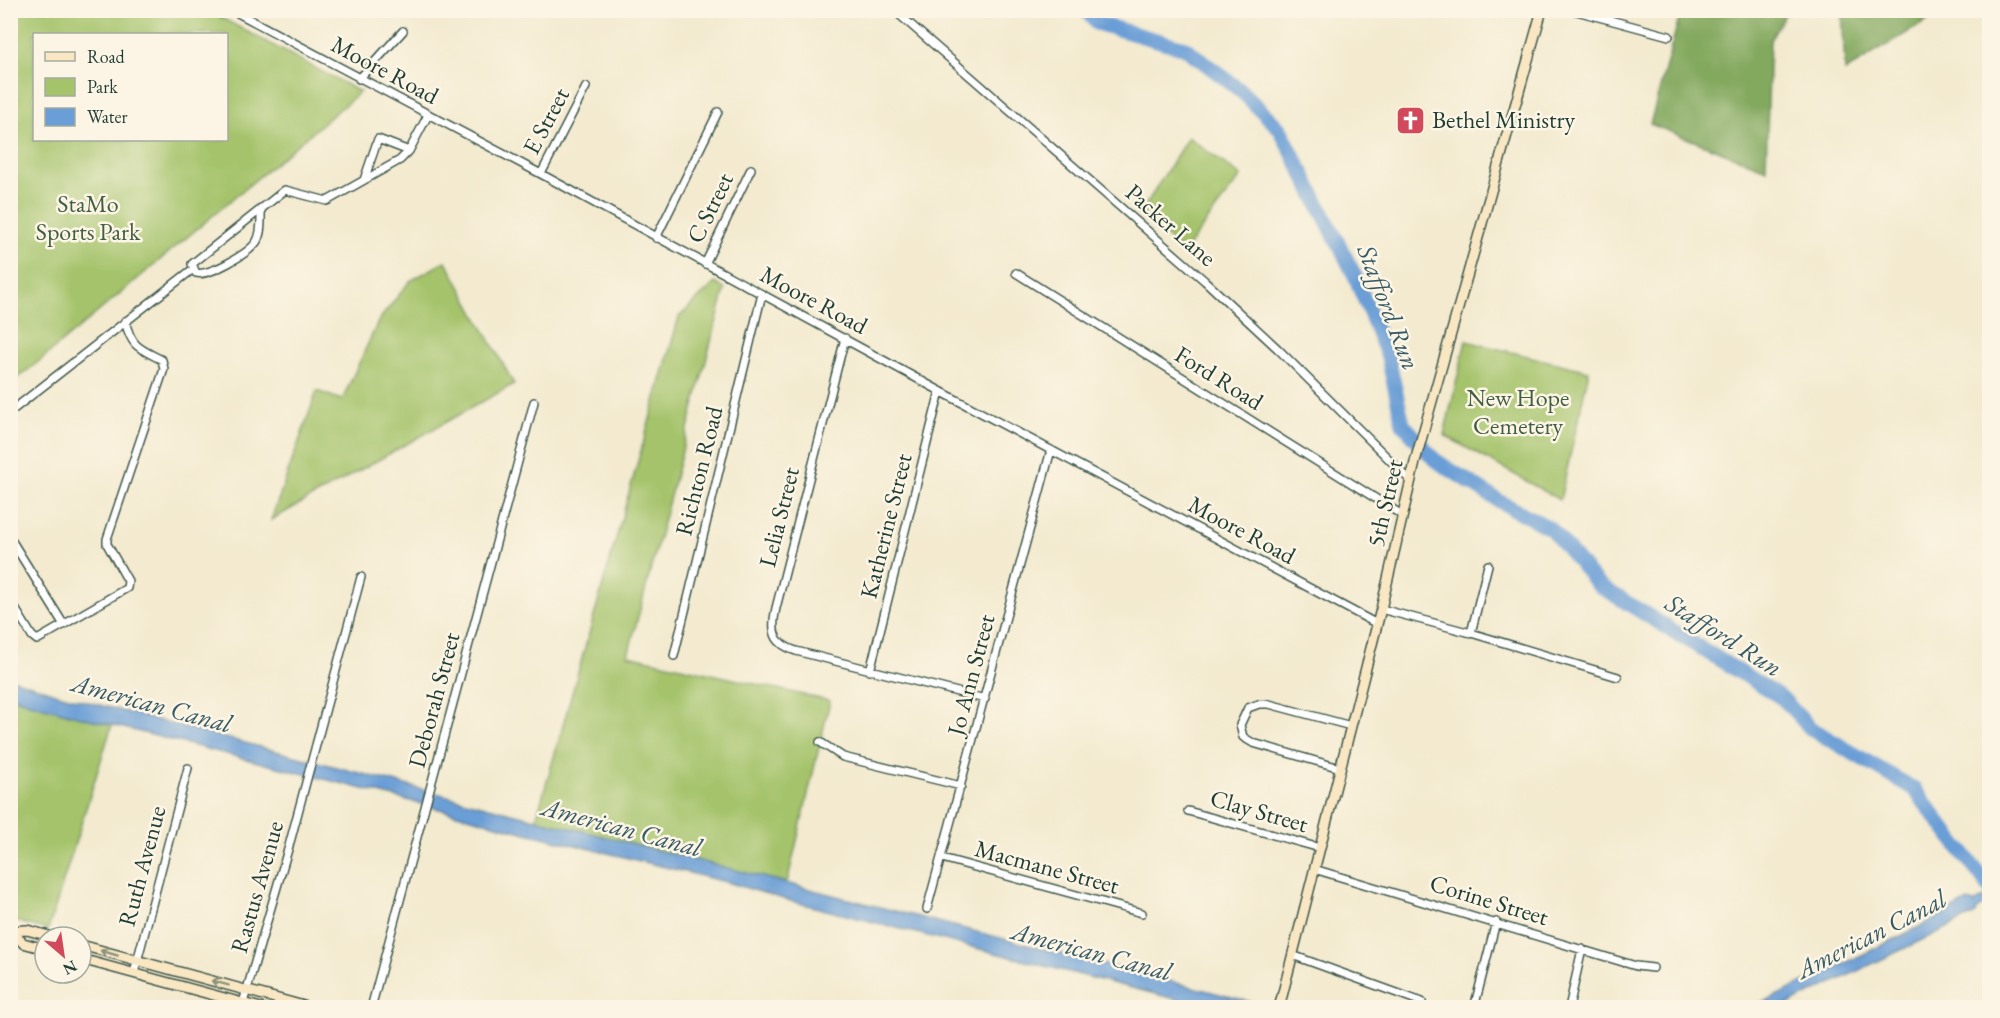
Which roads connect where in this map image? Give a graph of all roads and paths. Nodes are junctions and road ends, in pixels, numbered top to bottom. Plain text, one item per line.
1 (232, 10) edge
2 (894, 10) edge
3 (1542, 10) edge
4 (1573, 10) edge
5 (403, 31) dead end
6 (1669, 36) dead end
7 (359, 79) junction
8 (586, 87) dead end
9 (718, 112) dead end
10 (428, 115) junction
11 (409, 151) junction
12 (751, 169) dead end
13 (541, 174) junction
14 (364, 180) junction
15 (261, 208) junction
16 (656, 238) junction
17 (705, 264) junction
18 (192, 269) junction
19 (1016, 273) dead end
20 (762, 294) junction
21 (125, 321) junction
22 (845, 338) junction
23 (940, 391) junction
24 (534, 402) dead end
25 (10, 412) edge
26 (1051, 450) junction
27 (1411, 480) junction
28 (1402, 515) junction
29 (10, 538) edge
30 (1488, 565) dead end
31 (361, 577) dead end
32 (10, 600) edge
33 (1381, 609) junction
34 (1377, 624) junction
35 (64, 625) junction
36 (1471, 633) junction
37 (674, 656) dead end
38 (870, 671) junction
39 (1618, 677) dead end
40 (985, 699) junction
41 (1350, 726) junction
42 (820, 742) dead end
43 (188, 768) dead end
44 (1340, 768) junction
45 (961, 786) junction
46 (1188, 811) dead end
47 (1320, 849) junction
48 (942, 858) junction
49 (1314, 869) junction
50 (927, 909) dead end
51 (1142, 913) dead end
52 (1496, 922) junction
53 (12, 932) edge
54 (33, 932) edge
55 (33, 946) edge
56 (93, 948) edge
57 (1582, 949) junction
58 (1292, 955) junction
59 (137, 960) junction
60 (93, 962) edge
61 (1653, 968) dead end
62 (134, 973) junction
63 (247, 990) junction
64 (1422, 1002) dead end
65 (243, 1003) junction
66 (288, 1004) edge
67 (1279, 1006) edge
68 (261, 1008) edge
69 (311, 1008) edge
70 (371, 1008) edge
71 (1474, 1008) edge
72 (1569, 1008) edge

1 - 7 street, Moore Road
2 - 27 street, Packer Lane
3 - 27 main road, 5th Street
4 - 6 street
5 - 7 street
7 - 10 street, Moore Road
8 - 13 street, E Street
9 - 16 street
10 - 11 street
10 - 13 street, Moore Road
11 - 14 street
11 - 14 street
12 - 17 street, C Street
13 - 16 street, Moore Road
14 - 15 street
15 - 18 street
15 - 18 street
16 - 17 street, Moore Road
17 - 20 street, Moore Road
18 - 21 street
19 - 28 street, Ford Road
20 - 22 street, Moore Road
20 - 37 street, Richton Road
21 - 25 street
21 - 35 street
22 - 23 street, Moore Road
22 - 38 street, Lelia Street
23 - 26 street, Moore Road
23 - 38 street, Katherine Street
24 - 70 street, Deborah Street
26 - 34 street, Moore Road
26 - 40 street, Jo Ann Street
27 - 28 main road, 5th Street
28 - 33 main road, 5th Street
29 - 35 street
30 - 36 street
31 - 63 street, Rastus Avenue
32 - 35 street
33 - 34 main road, 5th Street
33 - 36 street
34 - 41 main road, 5th Street
36 - 39 street
38 - 40 street, Lelia Street
40 - 45 street, Jo Ann Street
41 - 44 main road, 5th Street
41 - 44 street
42 - 45 street
43 - 59 street, Ruth Avenue
44 - 47 main road, 5th Street
45 - 48 street, Jo Ann Street
46 - 47 street, Clay Street
47 - 49 main road, 5th Street
48 - 50 street, Jo Ann Street
48 - 51 street, Macmane Street
49 - 52 street, Corine Street
49 - 58 main road, 5th Street
52 - 57 street, Corine Street
52 - 71 street
53 - 54 main road
53 - 55 main road
59 -> 56 main road
57 - 61 street, Corine Street
57 - 72 street
58 - 64 street
58 - 67 main road, 5th Street
59 - 62 street, Ruth Avenue
63 -> 59 main road
60 - 62 main road
62 - 65 main road
63 - 65 street, Rastus Avenue
63 - 66 main road
65 - 68 main road
66 - 69 main road

